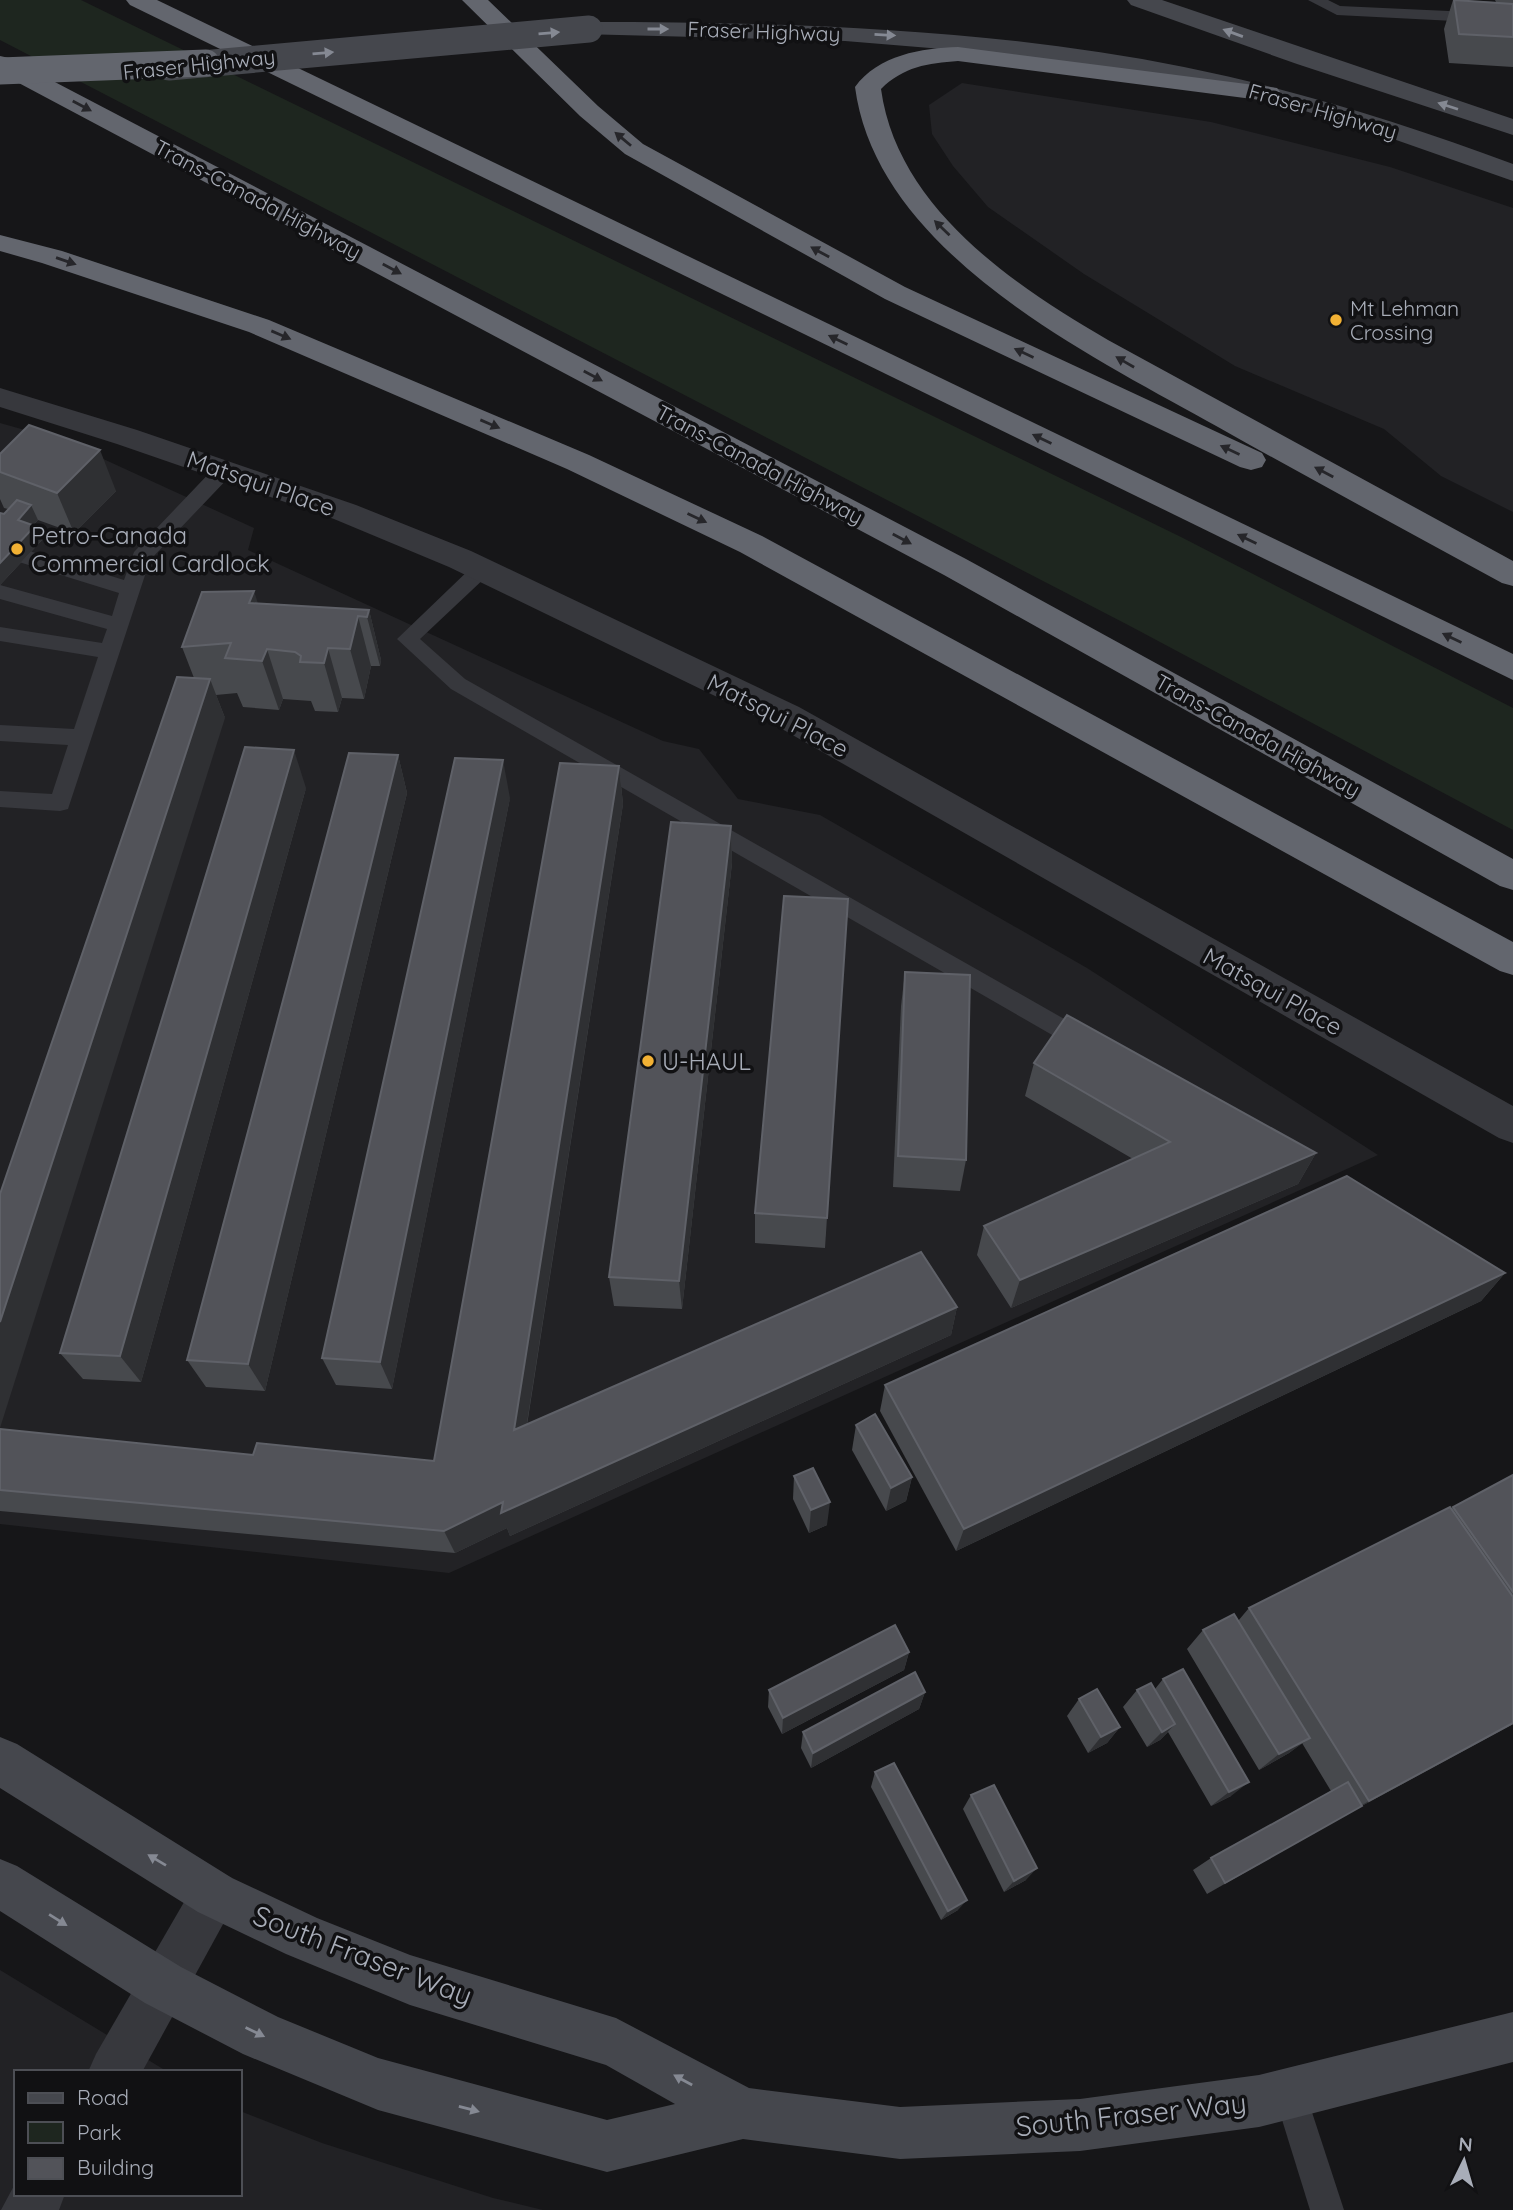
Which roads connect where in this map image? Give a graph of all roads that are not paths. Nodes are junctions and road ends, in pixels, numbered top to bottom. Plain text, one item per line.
1 (138, 0) edge
2 (474, 0) edge
3 (1139, 0) edge
4 (1316, 0) edge
5 (1513, 19) edge
6 (0, 63) edge
7 (206, 63) junction
8 (0, 71) edge
9 (0, 85) edge
10 (1268, 93) junction
11 (1513, 127) edge
12 (1513, 173) edge
13 (0, 243) edge
14 (0, 397) edge
15 (225, 469) junction
16 (26, 557) dead end
17 (481, 570) junction
18 (1513, 575) edge
19 (1513, 583) edge
20 (131, 589) junction
21 (0, 592) edge
22 (119, 625) junction
23 (0, 634) edge
24 (110, 652) junction
25 (1513, 668) edge
26 (0, 733) edge
27 (82, 738) junction
28 (0, 799) edge
29 (1513, 876) edge
30 (1513, 960) edge
31 (1105, 1054) edge
32 (1513, 1126) edge
33 (0, 1761) edge
34 (0, 1884) edge
35 (215, 1895) junction
36 (163, 1985) junction
37 (1513, 2037) edge
38 (115, 2070) edge
39 (1290, 2094) junction
40 (743, 2113) junction
41 (1327, 2210) edge

25 -> 1 highway
19 -> 2 highway
11 -> 3 main road, Fraser Highway
4 - 5 lane
6 -> 29 highway, Trans-Canada Highway
7 - 8 highway, bridge
7 - 9 main road, Fraser Highway, bridge
7 -> 10 main road, Fraser Highway, bridge
10 - 12 main road, Fraser Highway
18 -> 10 highway
13 -> 30 highway
14 - 15 street, Matsqui Place
15 - 17 street, Matsqui Place
15 - 20 lane
16 - 20 lane
17 - 31 lane
17 - 32 street, Matsqui Place
20 - 22 lane
21 - 22 lane
22 - 24 lane
23 - 24 lane
24 - 27 lane
26 - 27 lane
27 - 28 lane
35 -> 33 main road, South Fraser Way
34 -> 36 main road, South Fraser Way
35 - 36 street
40 -> 35 main road, South Fraser Way
36 - 38 street
36 -> 40 main road, South Fraser Way
37 - 39 main road, South Fraser Way
39 - 40 main road, South Fraser Way
39 - 41 lane

